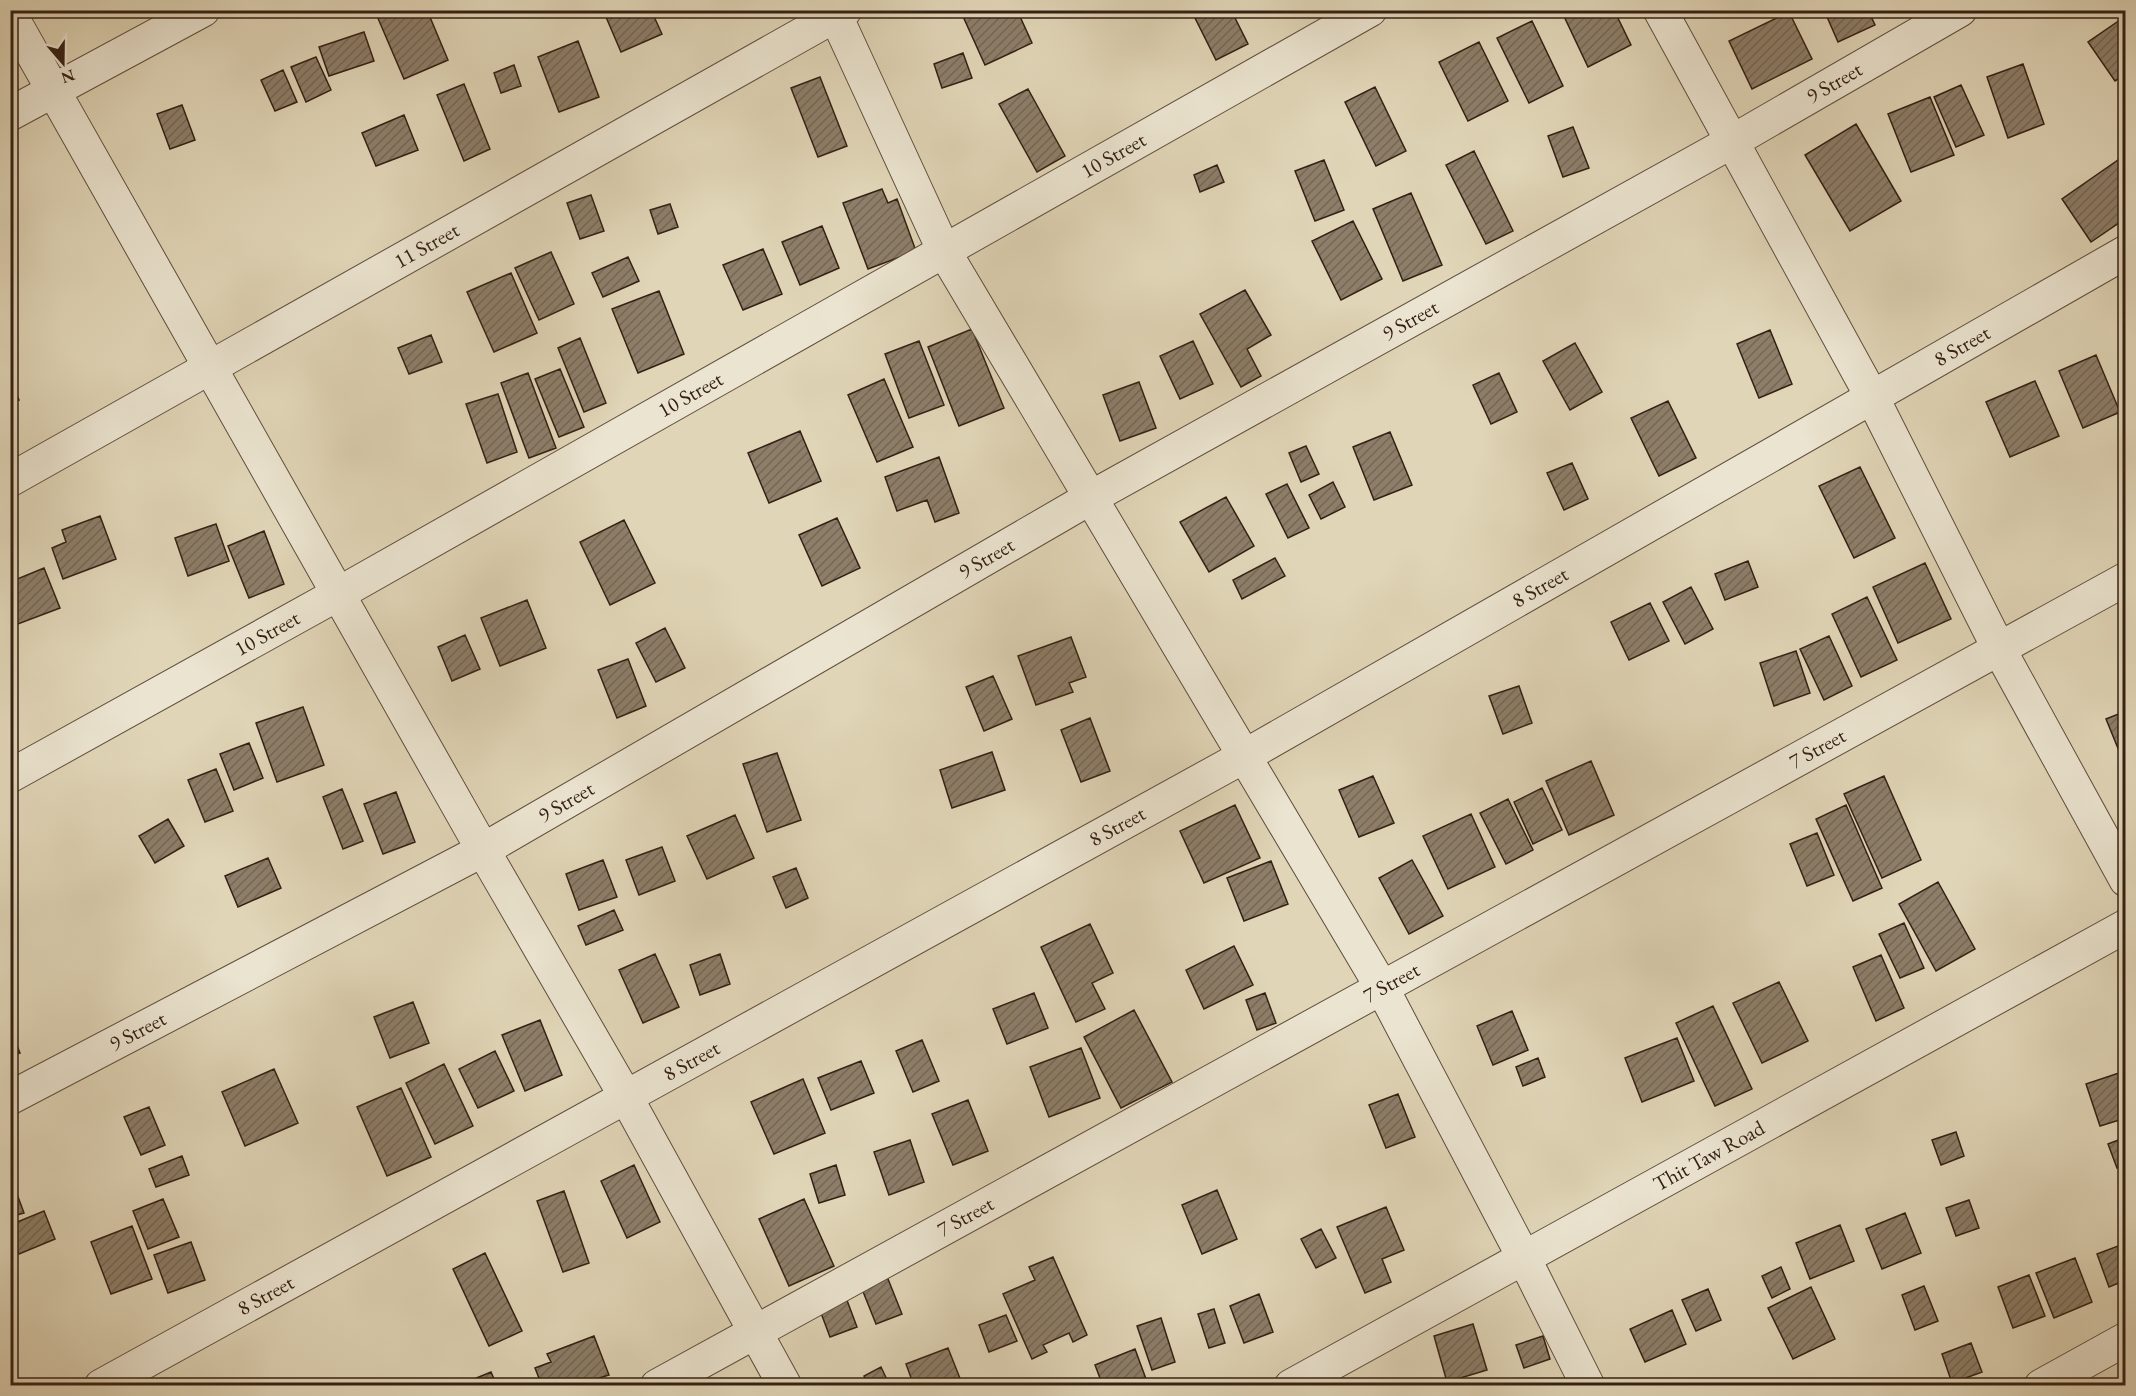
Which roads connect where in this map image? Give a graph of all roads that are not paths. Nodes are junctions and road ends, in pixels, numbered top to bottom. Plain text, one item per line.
1 (203, 10) edge
2 (1370, 10) edge
3 (1660, 10) edge
4 (1960, 10) edge
5 (838, 12) edge
6 (10, 14) edge
7 (54, 90) junction
8 (10, 114) edge
9 (1733, 141) junction
10 (944, 251) junction
11 (2126, 252) edge
12 (210, 368) junction
13 (1872, 397) junction
14 (10, 480) edge
15 (1090, 498) junction
16 (2126, 579) edge
17 (338, 594) junction
18 (1998, 647) junction
19 (1243, 757) junction
20 (10, 776) edge
21 (483, 850) junction
22 (2126, 880) edge
23 (2126, 926) edge
24 (1381, 986) junction
25 (626, 1097) junction
26 (10, 1098) edge
27 (1524, 1258) junction
28 (755, 1331) junction
29 (2126, 1339) edge
30 (100, 1386) edge
31 (657, 1386) edge
32 (785, 1386) edge
33 (1291, 1386) edge
34 (1588, 1386) edge
35 (2041, 1386) edge

1 - 7 street
2 - 10 street, 10 Street
3 - 9 street
4 - 9 street, 9 Street
5 - 10 street
5 - 12 street, 11 Street
6 - 7 street
7 - 8 street
7 - 12 street
9 - 13 street
9 - 15 street, 9 Street
10 - 15 street
10 - 17 street, 10 Street
11 - 13 street, 8 Street
12 - 14 street, 11 Street
12 - 17 street
13 - 18 street
13 - 19 street, 8 Street
15 - 19 street
15 - 21 street, 9 Street
16 - 18 street, 7 Street
17 - 20 street, 10 Street
17 - 21 street
18 - 22 street
18 - 24 street, 7 Street
19 - 24 street
19 - 25 street, 8 Street
21 - 25 street
21 - 26 street, 9 Street
23 - 27 street, Thit Taw Road
24 - 27 street
24 - 28 street, 7 Street
25 - 28 street
25 - 30 street, 8 Street
27 - 33 street, Thit Taw Road
27 - 34 street
28 - 31 street, 7 Street
28 - 32 street
29 - 35 street

